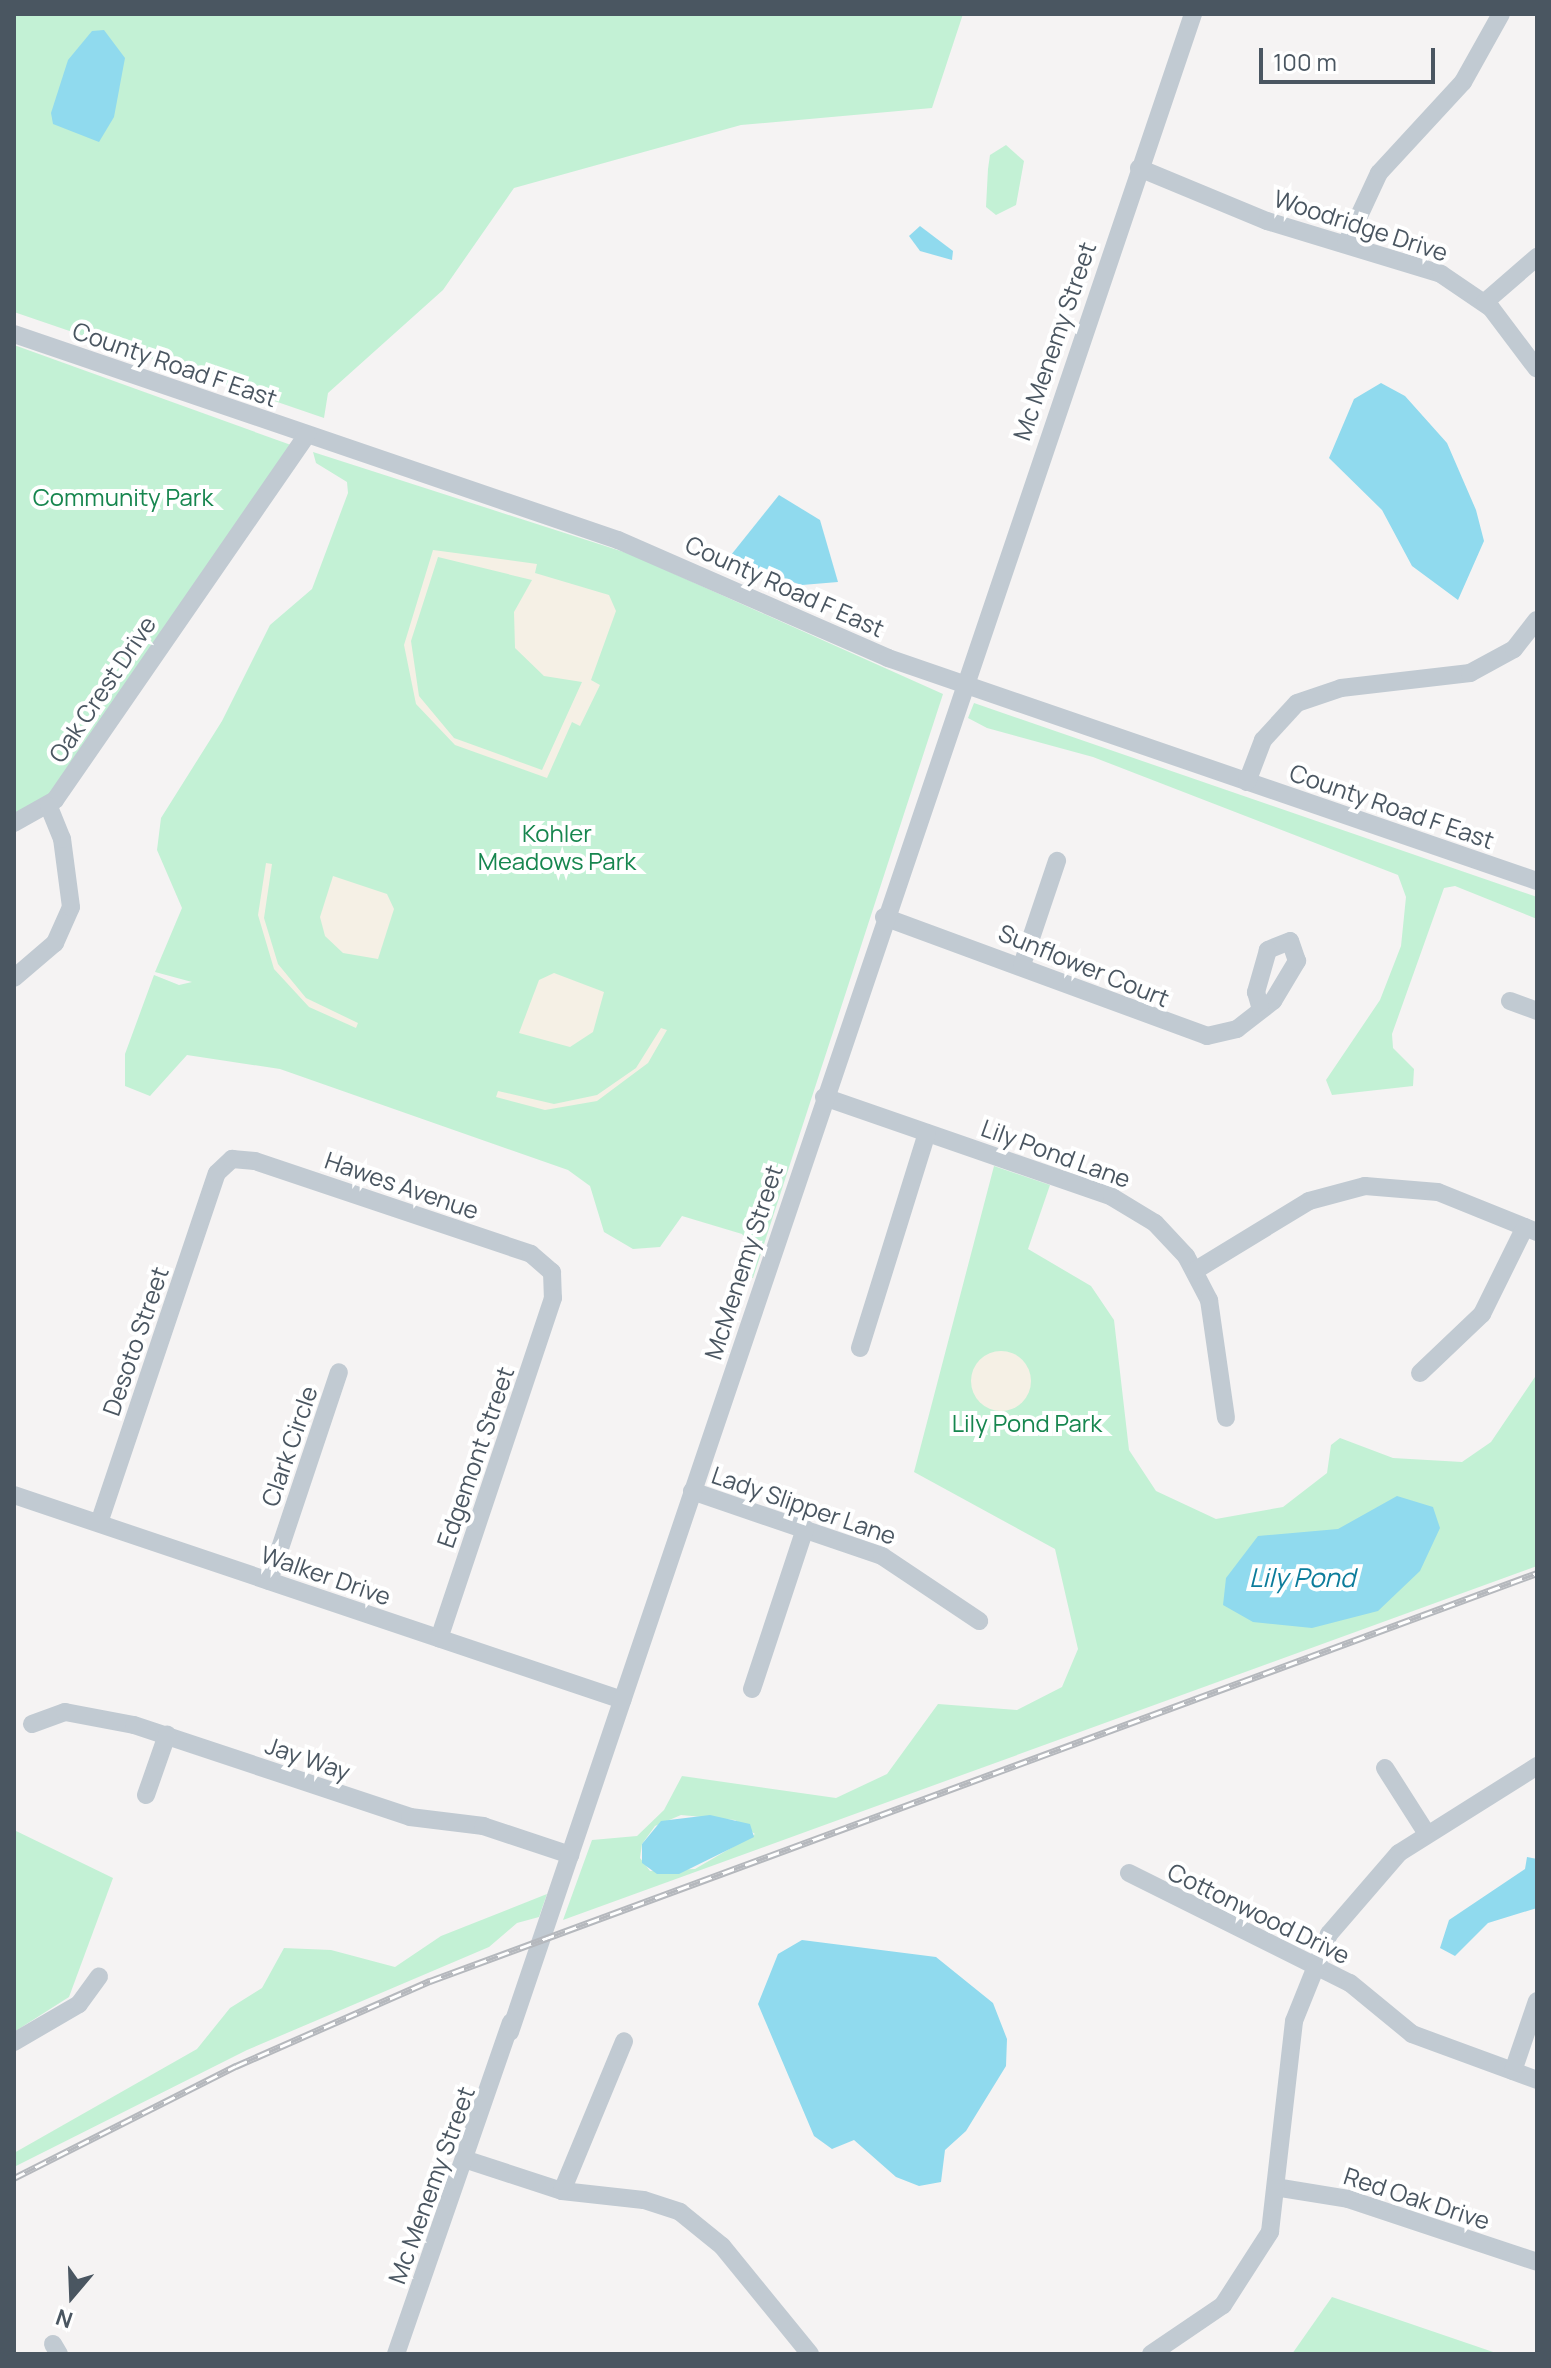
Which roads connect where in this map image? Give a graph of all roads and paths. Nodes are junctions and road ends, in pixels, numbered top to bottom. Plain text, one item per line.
1 (1193, 14) edge
2 (1501, 14) edge
3 (1139, 168) junction
4 (1346, 244) junction
5 (1537, 257) edge
6 (1485, 302) junction
7 (14, 334) edge
8 (1537, 369) edge
9 (307, 435) junction
10 (1537, 620) edge
11 (962, 684) junction
12 (1247, 782) junction
13 (49, 807) junction
14 (14, 823) edge
15 (1057, 861) dead end
16 (1537, 881) edge
17 (884, 917) junction
18 (1022, 965) junction
19 (14, 978) edge
20 (1510, 1001) dead end
21 (1260, 1006) dead end
22 (1537, 1011) edge
23 (824, 1097) junction
24 (927, 1133) junction
25 (217, 1173) joint
26 (1531, 1229) edge
27 (1196, 1270) junction
28 (555, 1291) joint
29 (860, 1348) dead end
30 (339, 1372) dead end
31 (1420, 1373) dead end
32 (1226, 1418) dead end
33 (692, 1491) junction
34 (14, 1495) edge
35 (99, 1523) junction
36 (805, 1529) junction
37 (269, 1581) junction
38 (979, 1621) dead end
39 (439, 1638) junction
40 (752, 1689) dead end
41 (622, 1700) junction
42 (32, 1724) dead end
43 (167, 1735) junction
44 (1537, 1766) edge
45 (1385, 1768) dead end
46 (146, 1795) dead end
47 (1427, 1834) junction
48 (570, 1855) junction
49 (1129, 1873) dead end
50 (1315, 1966) junction
51 (99, 1976) dead end
52 (1537, 2001) edge
53 (510, 2032) joint
54 (624, 2041) dead end
55 (14, 2042) edge
56 (1513, 2071) junction
57 (1537, 2080) edge
58 (464, 2159) junction
59 (1281, 2188) junction
60 (562, 2191) junction
61 (1537, 2262) edge
62 (396, 2354) edge
63 (810, 2354) edge
64 (1151, 2354) edge

1 - 3 street, Mc Menemy Street
2 - 4 street
3 - 4 street, Woodridge Drive
3 - 11 street, Mc Menemy Street
4 - 6 street, Woodridge Drive
5 - 6 street
6 - 8 street, Woodridge Drive
7 - 9 street, County Road F East
9 - 11 street, County Road F East
9 - 13 street, Oak Crest Drive
10 - 12 street
11 - 12 street, County Road F East
11 - 17 street, McMenemy Street
12 - 16 street, County Road F East
13 - 14 street
13 - 19 street
15 - 18 street
17 - 18 street, Sunflower Court
17 - 23 street, McMenemy Street
18 - 21 street, Sunflower Court
20 - 22 street
23 - 24 street, Lily Pond Lane
23 - 33 street, McMenemy Street
24 - 27 street, Lily Pond Lane
24 - 29 street
25 - 28 street, Hawes Avenue
25 - 35 street, Desoto Street
26 - 27 street
26 - 31 street
27 - 32 street, Lily Pond Lane
28 - 39 street, Edgemont Street
30 - 37 street, Clark Circle
33 - 36 street, Lady Slipper Lane
33 - 41 street, McMenemy Street
34 - 35 street, Walker Drive
35 - 37 street, Walker Drive
36 - 38 street, Lady Slipper Lane
36 - 40 street
37 - 39 street, Walker Drive
39 - 41 street, Walker Drive
41 - 48 street, McMenemy Street
42 - 43 street, Jay Way
43 - 46 street
43 - 48 street, Jay Way
44 - 47 street
45 - 47 street
47 - 50 street
48 - 53 street, McMenemy Street
49 - 50 street, Cottonwood Drive
50 - 56 street, Cottonwood Drive
50 - 59 street
51 - 55 street
52 - 56 street
53 - 58 street, Mc Menemy Street
54 - 60 street
56 - 57 street, Cottonwood Drive
58 - 60 street
58 - 62 street, Mc Menemy Street
59 - 61 street, Red Oak Drive
59 - 64 street
60 - 63 street

